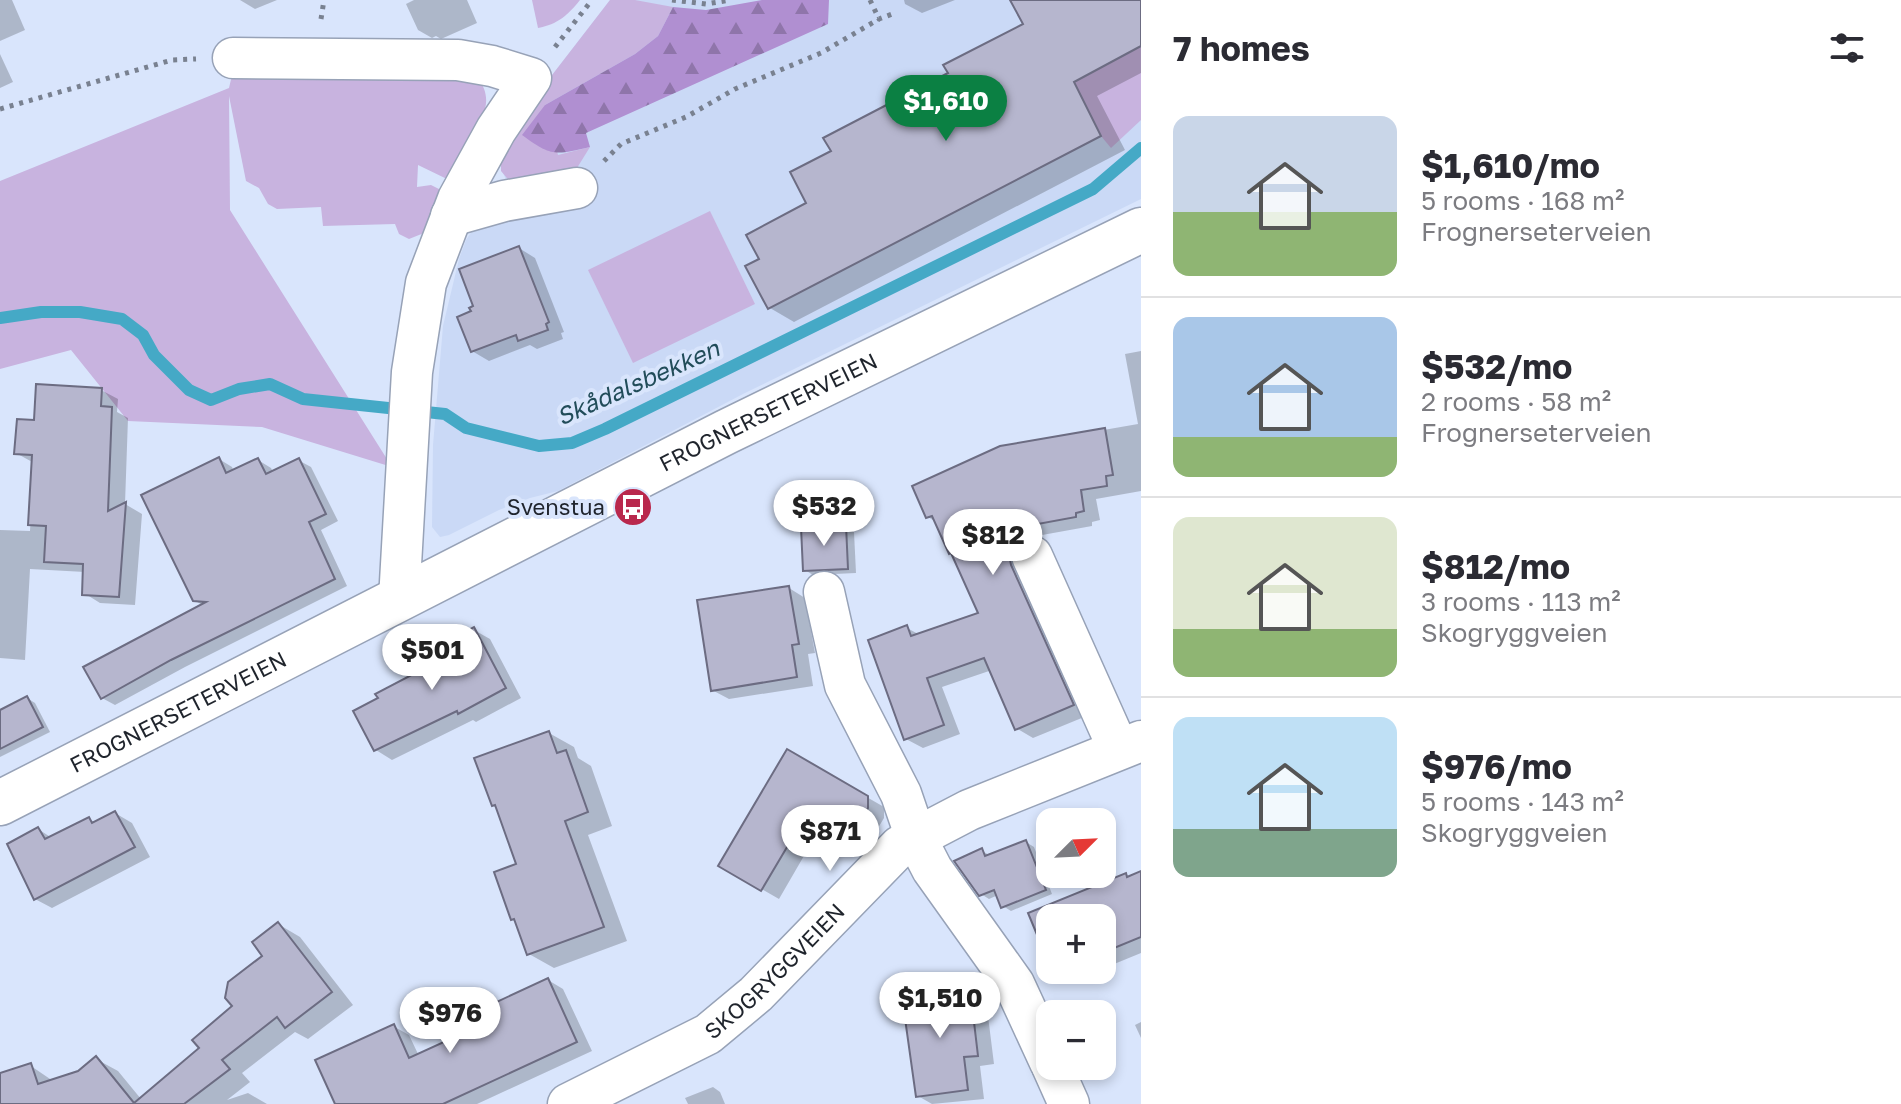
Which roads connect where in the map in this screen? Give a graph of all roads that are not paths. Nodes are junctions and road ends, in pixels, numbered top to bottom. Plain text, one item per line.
1 (233, 58) road end
2 (577, 188) road end
3 (451, 216) junction
4 (1141, 230) edge
5 (1032, 556) dead end
6 (824, 592) dead end
7 (399, 600) junction
8 (1130, 744) edge
9 (0, 803) edge
10 (916, 838) junction
11 (1036, 1032) edge
12 (1058, 1080) edge
13 (568, 1104) edge
14 (1069, 1104) edge

1 - 3 street
2 - 3 street
3 - 7 street
4 - 7 main road, FROGNERSETERVEIEN
5 - 8 street
6 - 10 street
7 - 9 main road, FROGNERSETERVEIEN
8 - 10 street, SKOGRYGGVEIEN
10 - 11 street
10 - 13 street, SKOGRYGGVEIEN
12 - 14 street

